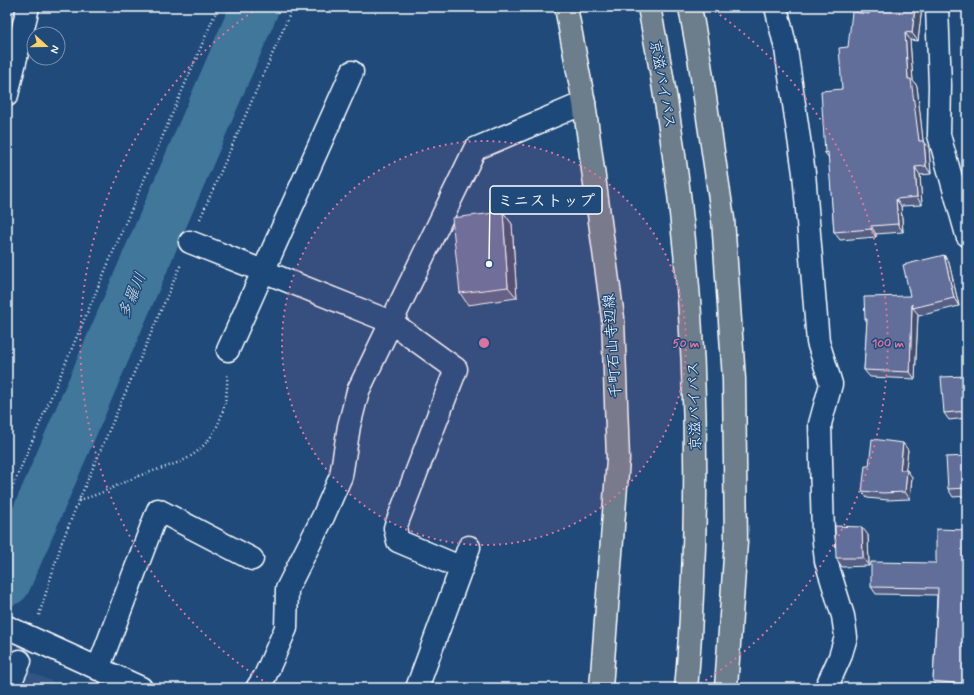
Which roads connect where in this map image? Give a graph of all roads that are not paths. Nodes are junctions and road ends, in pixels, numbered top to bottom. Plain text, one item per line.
1 (28, 7) edge
2 (566, 7) edge
3 (649, 7) edge
4 (690, 7) edge
5 (776, 7) edge
6 (937, 7) edge
7 (352, 72) dead end
8 (7, 95) edge
9 (584, 103) junction
10 (967, 235) edge
11 (190, 242) road end
12 (263, 270) junction
13 (391, 322) junction
14 (228, 350) road end
15 (469, 548) dead end
16 (252, 559) dead end
17 (462, 568) junction
18 (12, 630) edge
19 (20, 661) dead end
20 (98, 668) junction
21 (8, 688) edge
22 (141, 688) edge
23 (257, 688) edge
24 (417, 688) edge
25 (601, 688) edge
26 (686, 688) edge
27 (726, 688) edge
28 (826, 688) edge

1 - 8 street
2 - 9 main road, 千町石山寺辺線
3 - 26 main road, 京滋バイパス
4 - 27 main road
5 - 28 street
6 - 10 street
7 - 12 street
9 - 13 street
9 - 25 main road, 千町石山寺辺線
11 - 12 street
12 - 13 street
12 - 14 street
13 - 17 street
13 - 23 street
15 - 17 street
16 - 20 street
17 - 24 street
18 - 20 street
19 - 21 street
20 - 22 street

